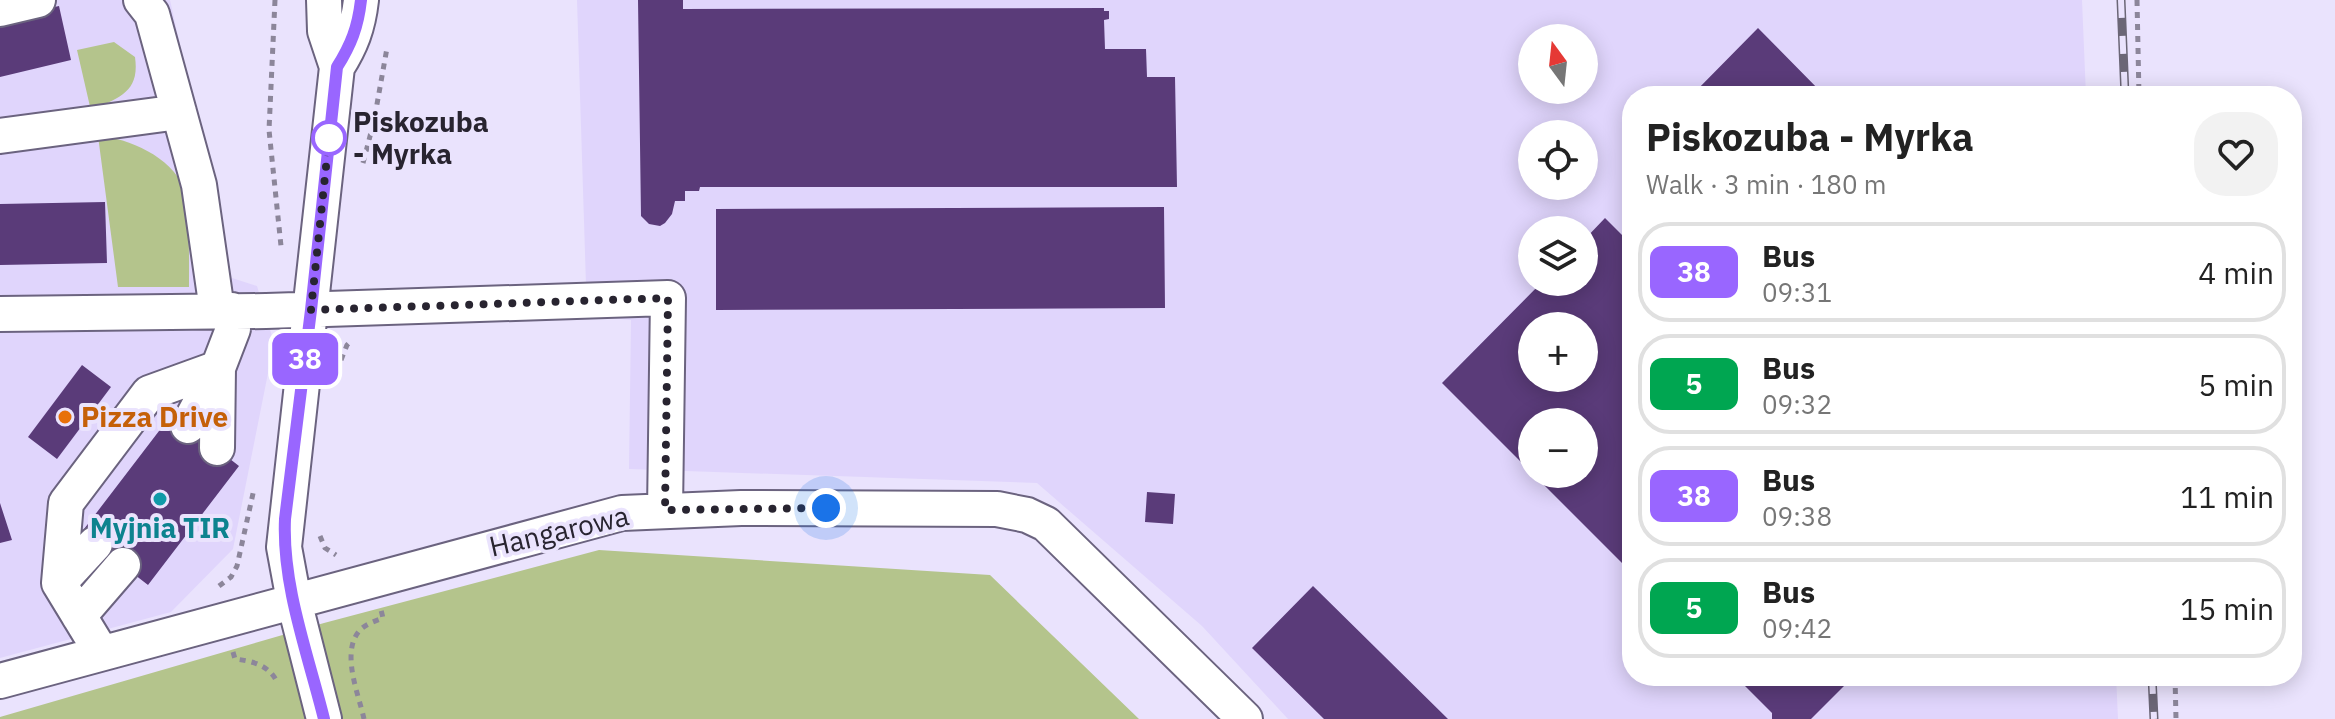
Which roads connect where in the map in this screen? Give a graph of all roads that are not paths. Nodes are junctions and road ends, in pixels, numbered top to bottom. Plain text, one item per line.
1 (38, 0) edge
2 (141, 0) edge
3 (324, 0) edge
4 (361, 0) edge
5 (0, 9) edge
6 (337, 67) junction
7 (179, 112) junction
8 (0, 136) edge
9 (225, 310) junction
10 (311, 310) junction
11 (0, 314) edge
12 (218, 368) junction
13 (188, 426) dead end
14 (217, 448) dead end
15 (665, 510) junction
16 (95, 544) dead end
17 (123, 565) dead end
18 (59, 583) junction
19 (294, 601) junction
20 (79, 616) junction
21 (101, 652) junction
22 (0, 681) edge
23 (324, 719) edge
24 (1245, 719) edge

1 - 5 street
2 - 7 street
3 - 6 street
4 - 6 street
6 - 10 street
7 - 8 street
7 - 9 street
9 - 10 street
9 - 11 street
9 - 12 street
10 - 15 street
10 - 19 street
12 - 13 street
12 - 14 street
12 - 18 street
15 - 19 street, Hangarowa
15 - 24 street, Hangarowa
16 - 18 street
17 - 20 street
18 - 20 street
19 - 21 street, Hangarowa
19 - 23 street
20 - 21 street
21 - 22 street, Hangarowa

